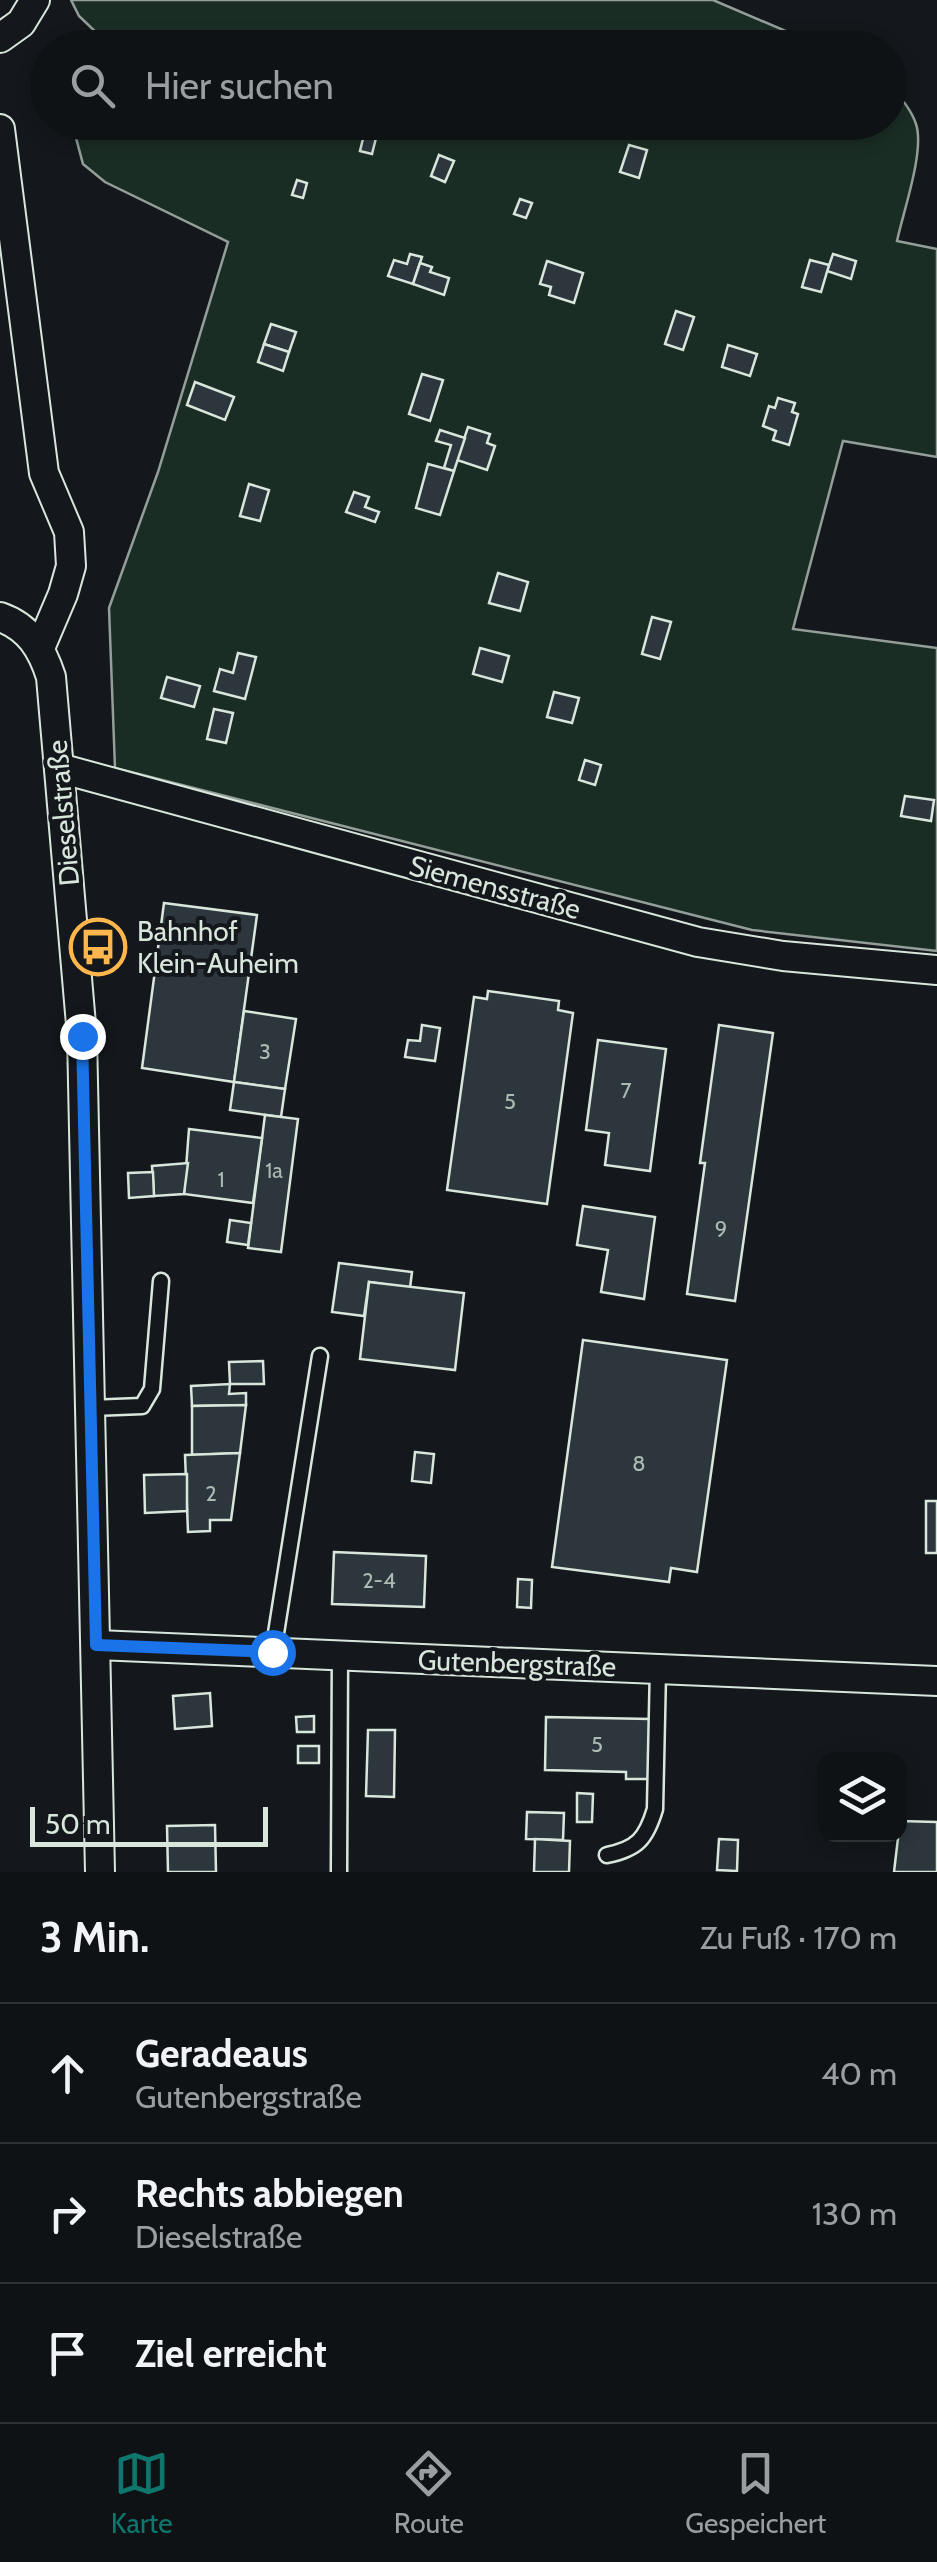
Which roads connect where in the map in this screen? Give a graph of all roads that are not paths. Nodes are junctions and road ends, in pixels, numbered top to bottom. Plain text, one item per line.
1 (35, 0) edge
2 (0, 38) edge
3 (0, 130) edge
4 (0, 616) edge
5 (40, 648) junction
6 (60, 768) junction
7 (937, 970) edge
8 (161, 1281) dead end
9 (320, 1356) dead end
10 (91, 1408) junction
11 (96, 1645) junction
12 (272, 1652) junction
13 (340, 1655) junction
14 (658, 1669) junction
15 (937, 1681) edge
16 (607, 1855) dead end
17 (100, 1872) edge
18 (339, 1872) edge

1 - 2 street
3 - 5 street
4 - 5 street
5 - 6 street, Dieselstraße
6 - 7 street, Siemensstraße
6 - 10 street, Dieselstraße
8 - 10 lane
9 - 12 lane
10 - 11 street, Dieselstraße
11 - 12 street, Gutenbergstraße
11 - 17 street, Dieselstraße
12 - 13 street, Gutenbergstraße
13 - 14 street, Gutenbergstraße
13 - 18 lane
14 - 15 street, Gutenbergstraße
14 - 16 lane

